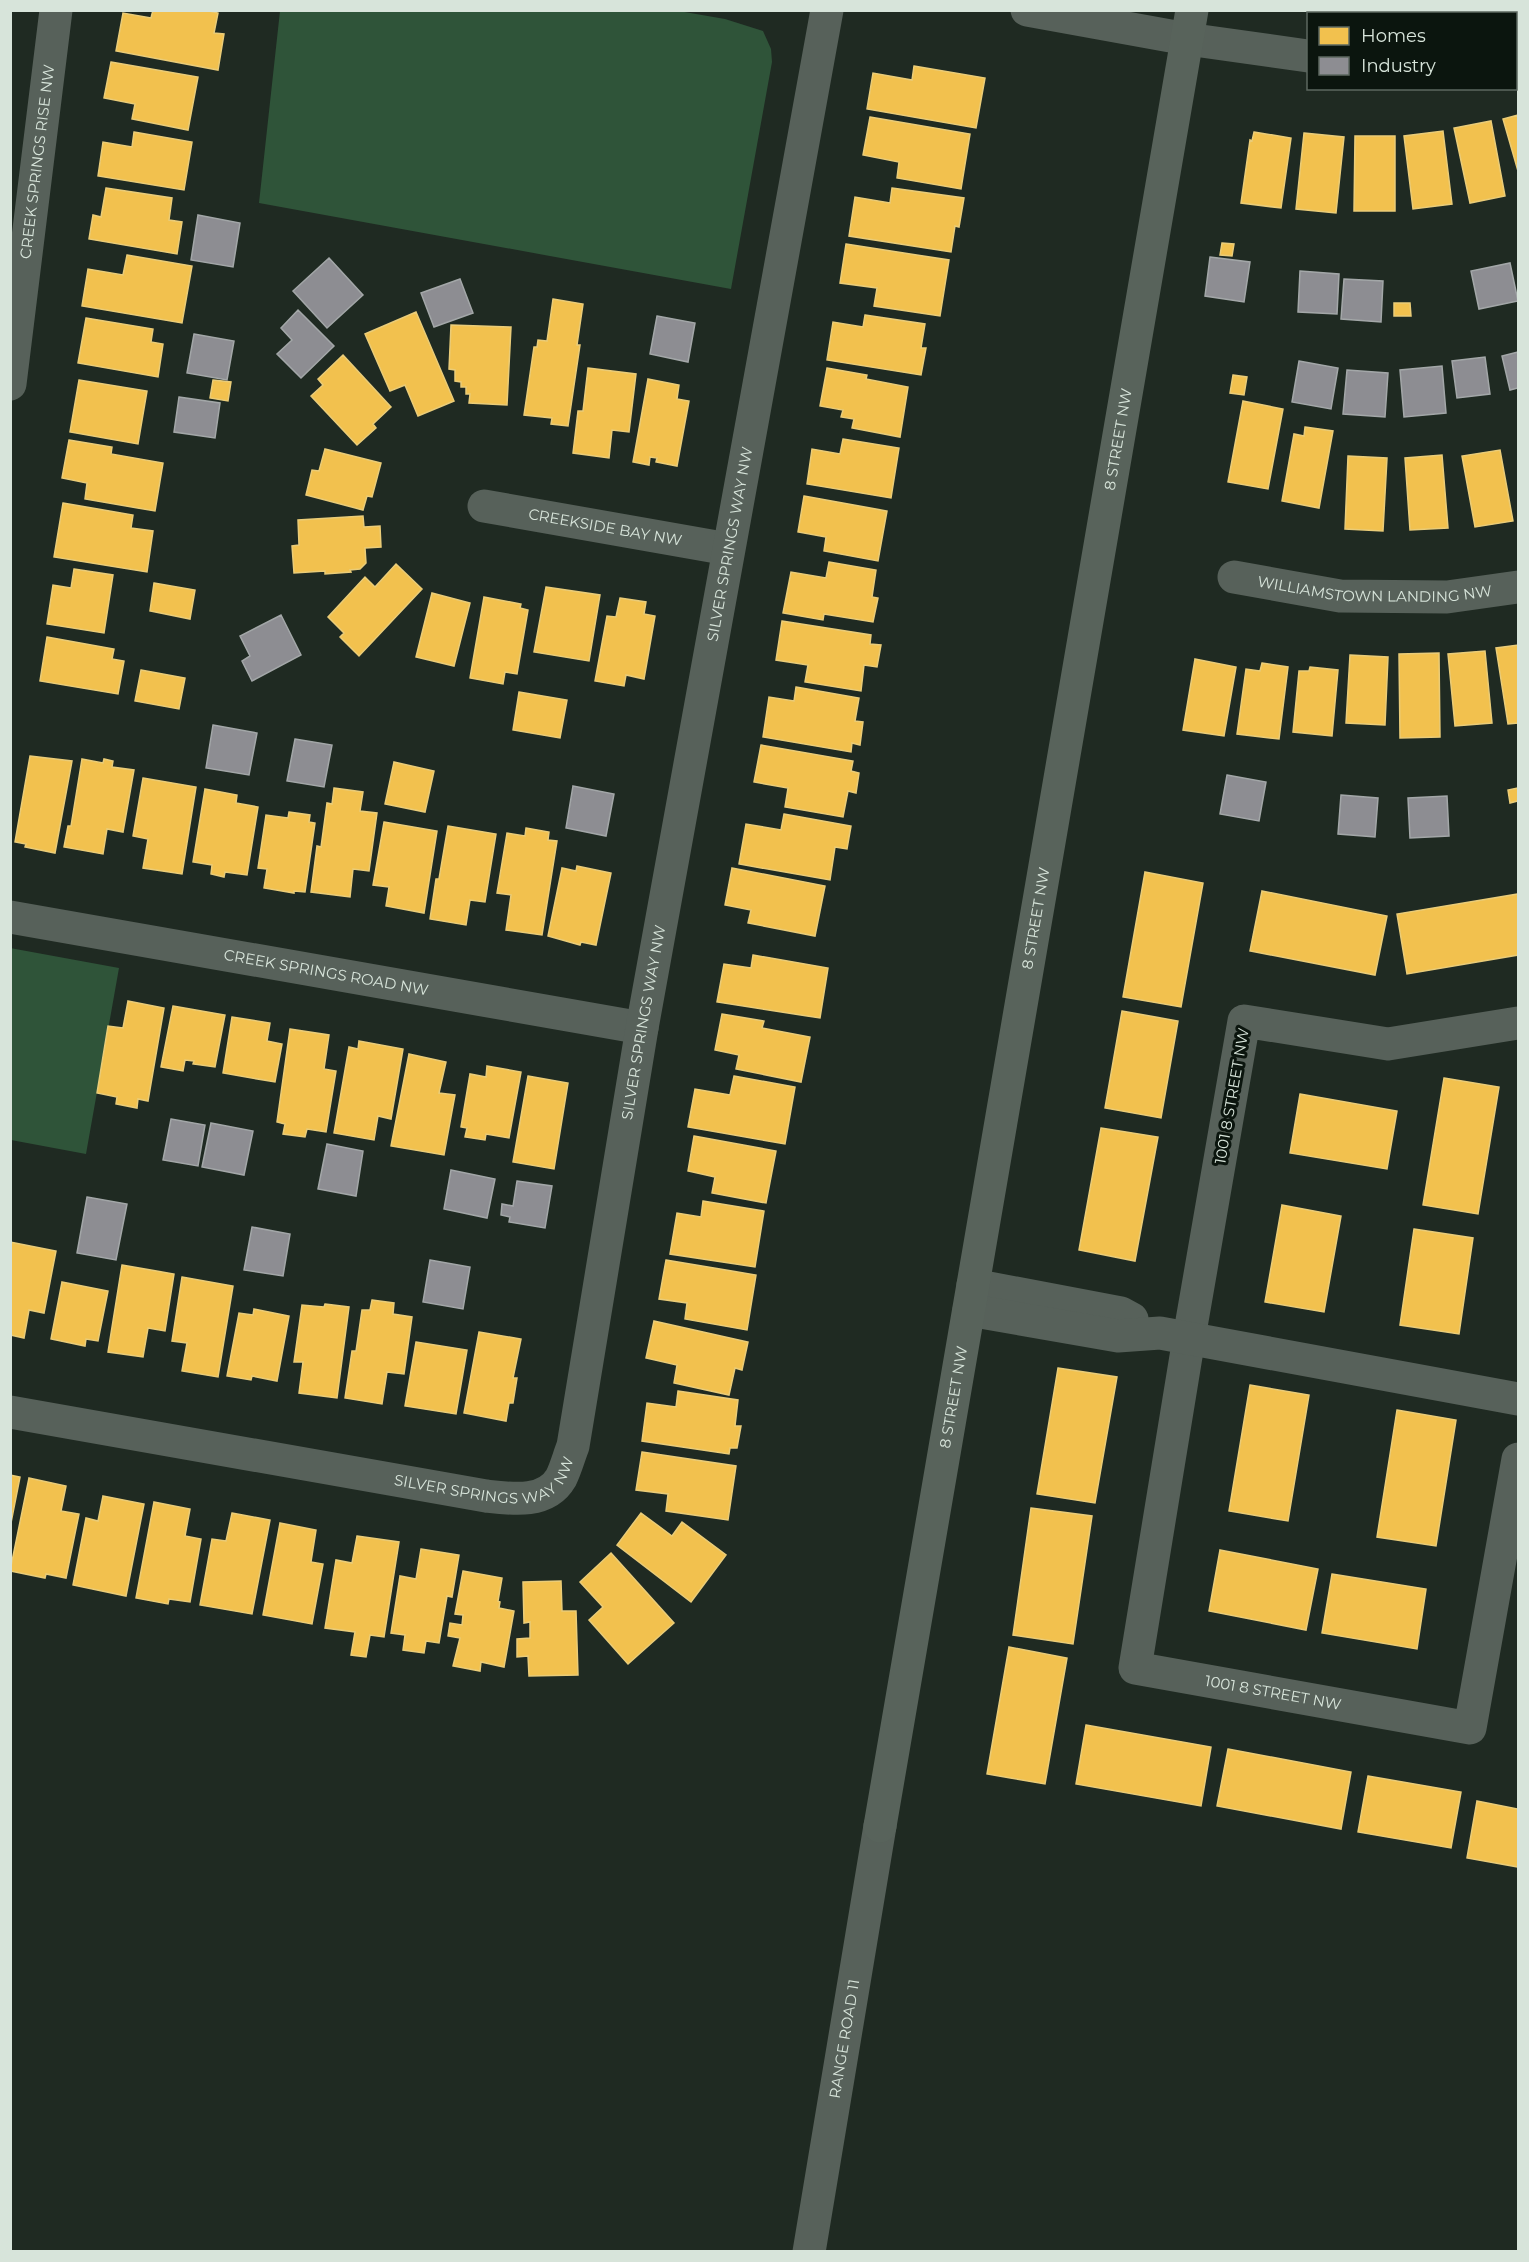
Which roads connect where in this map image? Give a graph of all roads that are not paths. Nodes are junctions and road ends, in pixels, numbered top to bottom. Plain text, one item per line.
1 (56, 10) edge
2 (827, 10) edge
3 (1027, 10) edge
4 (1189, 25) edge
5 (1307, 56) edge
6 (10, 384) edge
7 (484, 506) dead end
8 (728, 549) junction
9 (1233, 577) dead end
10 (1518, 587) edge
11 (10, 917) edge
12 (1518, 1023) edge
13 (642, 1028) junction
14 (971, 1298) junction
15 (1175, 1335) junction
16 (1518, 1399) edge
17 (10, 1412) edge
18 (1518, 1459) edge
19 (880, 1826) joint
20 (809, 2252) edge

1 - 6 street, CREEK SPRINGS RISE NW
2 - 8 street, SILVER SPRINGS WAY NW
3 - 4 street
4 - 5 street
4 - 14 street, 8 STREET NW
7 - 8 street, CREEKSIDE BAY NW
8 - 13 street, SILVER SPRINGS WAY NW
9 - 10 street, WILLIAMSTOWN LANDING NW
11 - 13 street, CREEK SPRINGS ROAD NW
12 - 15 street, 1001 8 STREET NW
13 - 17 street, SILVER SPRINGS WAY NW
14 - 15 street
14 - 19 street, 8 STREET NW
15 - 16 street
15 - 18 street, 1001 8 STREET NW
19 - 20 street, RANGE ROAD 11

